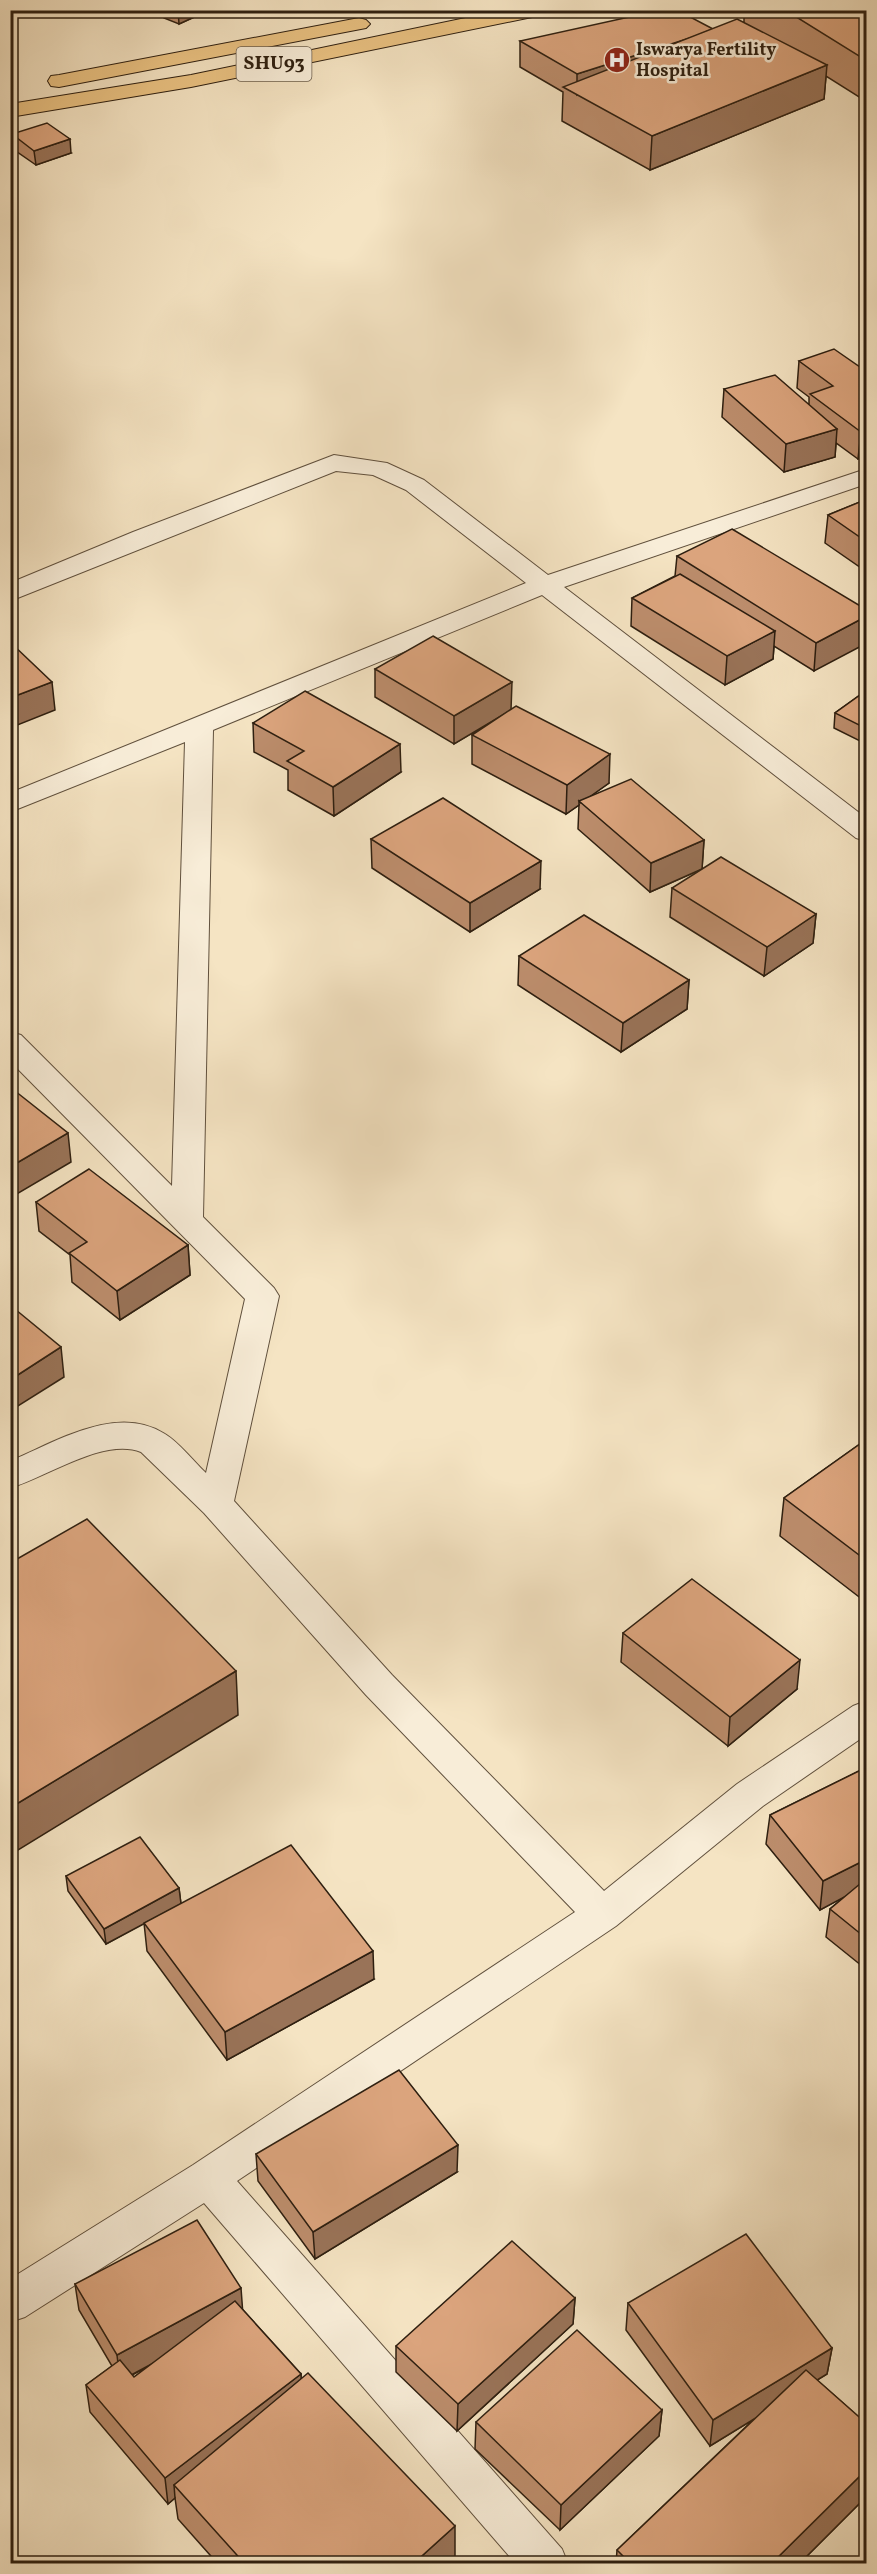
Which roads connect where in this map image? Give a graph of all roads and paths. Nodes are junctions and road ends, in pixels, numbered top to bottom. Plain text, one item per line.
1 (537, 10) edge
2 (382, 19) dead end
3 (34, 86) dead end
4 (10, 111) edge
5 (867, 476) edge
6 (544, 585) junction
7 (10, 593) edge
8 (199, 727) junction
9 (10, 803) edge
10 (867, 832) edge
11 (10, 1041) edge
12 (187, 1220) junction
13 (10, 1475) edge
14 (216, 1504) junction
15 (867, 1716) edge
16 (602, 1915) junction
17 (208, 2178) junction
18 (10, 2302) edge
19 (546, 2564) edge

1 - 4 main road, SHU93
2 - 3 main road, SHU93
5 - 6 street
6 - 7 street
6 - 8 street
6 - 10 street
8 - 9 street
8 - 12 street
11 - 12 street
12 - 14 street
13 - 14 street
14 - 16 street
15 - 16 street
16 - 17 street
17 - 18 street
17 - 19 street

